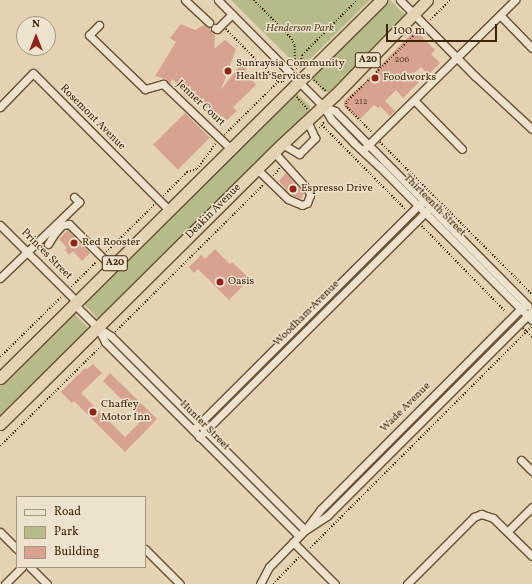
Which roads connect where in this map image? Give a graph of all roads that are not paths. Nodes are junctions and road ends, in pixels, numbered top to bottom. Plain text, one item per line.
1 (218, 0) edge
2 (381, 0) edge
3 (400, 0) edge
4 (427, 0) edge
5 (515, 0) edge
6 (188, 1) edge
7 (232, 14) junction
8 (414, 14) junction
9 (500, 15) junction
10 (209, 22) dead end
11 (99, 25) dead end
12 (218, 26) road end
13 (532, 48) edge
14 (457, 58) junction
15 (295, 78) junction
16 (415, 101) junction
17 (323, 106) junction
18 (0, 107) edge
19 (310, 118) junction
20 (532, 129) edge
21 (369, 145) junction
22 (278, 148) junction
23 (231, 149) junction
24 (462, 149) dead end
25 (362, 151) junction
26 (257, 169) junction
27 (74, 197) dead end
28 (421, 203) junction
29 (169, 210) junction
30 (428, 210) junction
31 (0, 225) edge
32 (48, 244) dead end
33 (28, 252) junction
34 (112, 267) junction
35 (0, 278) edge
36 (76, 303) junction
37 (523, 306) junction
38 (531, 314) edge
39 (97, 327) junction
40 (0, 378) edge
41 (200, 423) junction
42 (0, 424) edge
43 (193, 430) junction
44 (206, 430) junction
45 (199, 437) junction
46 (521, 460) dead end
47 (532, 471) edge
48 (532, 508) edge
49 (305, 530) junction
50 (508, 531) junction
51 (0, 532) edge
52 (296, 539) junction
53 (16, 548) edge
54 (146, 550) edge
55 (532, 556) edge
56 (21, 568) edge
57 (31, 568) edge
58 (5, 584) edge
59 (46, 584) edge
60 (180, 584) edge
61 (260, 584) edge
62 (335, 584) edge
63 (407, 584) edge

1 - 7 street, Thirteenth Street
2 - 15 highway, A20
3 - 8 street
4 - 8 highway, Deakin Avenue / A20
5 - 9 street
6 - 10 street
7 - 12 street
7 - 15 street, Thirteenth Street
8 - 14 street
8 - 17 highway, Deakin Avenue / A20
9 - 13 street
9 - 14 street
11 - 23 street, Jenner Court
14 - 16 street
14 - 20 street
15 - 17 street, Thirteenth Street
15 - 23 highway, A20
16 - 21 street
16 - 24 street
17 - 19 highway, Deakin Avenue / A20
17 - 21 street, Thirteenth Street
17 - 25 street, Thirteenth Street
18 - 29 street, Rosemont Avenue
19 - 22 highway, Deakin Avenue / A20
19 - 22 street
21 - 25 street
21 - 28 street, Thirteenth Street
22 - 26 highway, Deakin Avenue / A20
22 - 26 street
23 - 29 highway, A20
25 - 28 street, Thirteenth Street
26 - 39 highway, Deakin Avenue / A20
27 - 33 street
28 - 30 street, Thirteenth Street
28 - 41 street, Woodham Avenue
29 - 34 highway, A20
30 - 37 street, Thirteenth Street
30 - 44 street, Woodham Avenue
31 - 33 street, Princes Street
32 - 34 street
33 - 35 street
33 - 36 street, Princes Street
34 - 36 highway, A20
36 - 39 street, Hunter Street
36 - 40 highway, A20
37 - 38 street, Thirteenth Street
37 - 49 street, Wade Avenue
38 - 49 street, Wade Avenue
39 - 41 street, Hunter Street
39 - 42 highway, Deakin Avenue / A20
39 - 43 street, Hunter Street
41 - 43 street, Woodham Avenue
41 - 44 street, Hunter Street
43 - 45 street, Hunter Street
44 - 45 street, Woodham Avenue
44 - 49 street, Hunter Street
45 - 52 street, Hunter Street
46 - 47 street
48 - 50 street
49 - 52 street, Wade Avenue
50 - 55 street
50 - 63 street
51 - 53 street
52 - 61 street, Wade Avenue
52 - 62 street, Hunter Street
54 - 60 street
56 - 58 street
57 - 59 street

